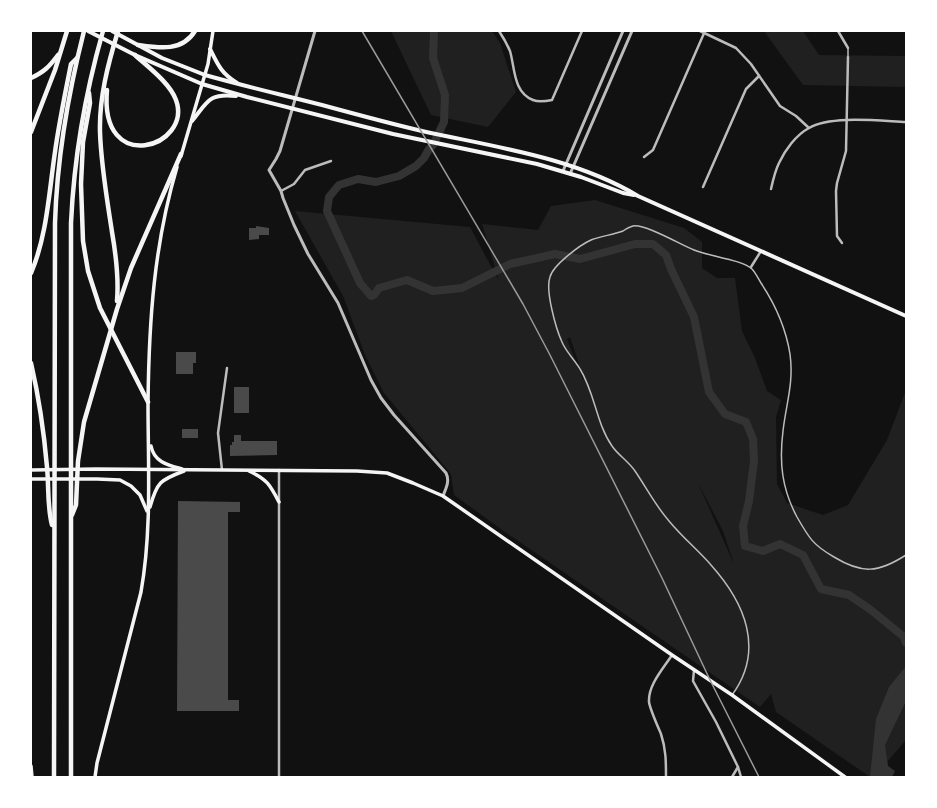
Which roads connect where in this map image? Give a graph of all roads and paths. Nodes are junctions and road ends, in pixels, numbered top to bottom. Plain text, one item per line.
1 (67, 31) edge
2 (84, 31) edge
3 (88, 31) edge
4 (104, 31) edge
5 (112, 31) edge
6 (118, 31) edge
7 (195, 31) edge
8 (213, 31) edge
9 (315, 31) edge
10 (499, 31) edge
11 (582, 31) edge
12 (623, 31) edge
13 (632, 31) edge
14 (700, 31) edge
15 (838, 31) edge
16 (704, 32) edge
17 (138, 45) junction
18 (848, 48) joint
19 (210, 49) junction
20 (60, 52) junction
21 (135, 55) junction
22 (848, 57) joint
23 (77, 58) junction
24 (106, 73) junction
25 (205, 75) junction
26 (759, 76) junction
27 (31, 78) edge
28 (202, 84) junction
29 (243, 86) junction
30 (88, 90) junction
31 (247, 97) junction
32 (294, 99) junction
33 (292, 108) junction
34 (192, 121) junction
35 (846, 121) junction
36 (906, 122) edge
37 (809, 128) junction
38 (31, 132) edge
39 (181, 154) junction
40 (644, 157) dead end
41 (331, 161) dead end
42 (566, 164) junction
43 (572, 167) junction
44 (563, 171) junction
45 (570, 174) junction
46 (703, 187) dead end
47 (771, 189) dead end
48 (281, 191) junction
49 (638, 196) junction
50 (842, 244) dead end
51 (761, 250) junction
52 (751, 267) junction
53 (31, 273) edge
54 (117, 309) junction
55 (906, 316) edge
56 (31, 363) edge
57 (227, 368) dead end
58 (148, 402) junction
59 (149, 439) junction
60 (31, 470) edge
61 (149, 470) junction
62 (187, 470) junction
63 (222, 470) junction
64 (246, 470) junction
65 (279, 470) junction
66 (31, 479) edge
67 (443, 496) junction
68 (279, 502) junction
69 (148, 514) junction
70 (71, 519) junction
71 (54, 530) junction
72 (906, 556) edge
73 (672, 655) junction
74 (694, 670) junction
75 (732, 696) junction
76 (31, 766) edge
77 (738, 767) junction
78 (32, 777) edge
79 (54, 777) edge
80 (71, 777) edge
81 (95, 777) edge
82 (279, 777) edge
83 (666, 777) edge
84 (732, 777) edge
85 (742, 777) edge
86 (845, 777) edge

1 - 20 highway
2 - 23 highway
3 - 21 main road
4 - 30 highway
5 - 17 main road
6 - 24 highway
7 - 17 highway
8 - 19 main road
9 - 32 street
10 - 11 street
12 - 42 street
13 - 43 street
14 - 16 street
15 - 18 street
16 - 26 street
16 - 40 street
17 - 25 main road
18 - 22 lane
19 - 25 main road
19 - 29 main road
20 - 27 highway
20 - 38 highway
21 - 24 highway
21 - 28 main road
22 - 35 street
23 - 53 highway
23 - 71 highway
24 - 54 highway
25 - 28 main road
25 - 29 main road
26 - 37 street
26 - 46 street
28 - 31 main road
28 - 34 main road
29 - 32 main road
30 - 58 highway
30 - 70 highway
31 - 33 main road
31 - 34 main road
32 - 33 street
32 - 42 main road
33 - 44 main road
33 - 48 street
34 - 39 main road
35 - 36 street
35 - 37 street
35 - 50 street
37 - 47 street
39 - 54 highway
39 - 58 main road
41 - 48 street
42 - 43 main road
42 - 44 street
43 - 45 street
43 - 49 main road
44 - 45 main road
45 - 49 main road
48 - 67 street
49 - 51 main road
51 - 52 street
51 - 55 main road
52 - 72 lane
52 - 75 lane
54 - 70 highway
56 - 71 highway
57 - 63 street
58 - 59 main road
59 - 61 main road
59 - 62 main road
60 - 61 main road
61 - 62 main road
61 - 69 main road
62 - 63 main road
62 - 69 main road
63 - 64 main road
64 - 65 main road
64 - 68 main road
65 - 67 main road
65 - 68 street
66 - 69 main road
67 - 73 main road
68 - 82 street
69 - 81 main road
70 - 80 highway
71 - 79 highway
73 - 74 main road
73 - 83 street
74 - 75 main road
74 - 77 street
75 - 86 main road
76 - 78 main road
77 - 84 street
77 - 85 street

